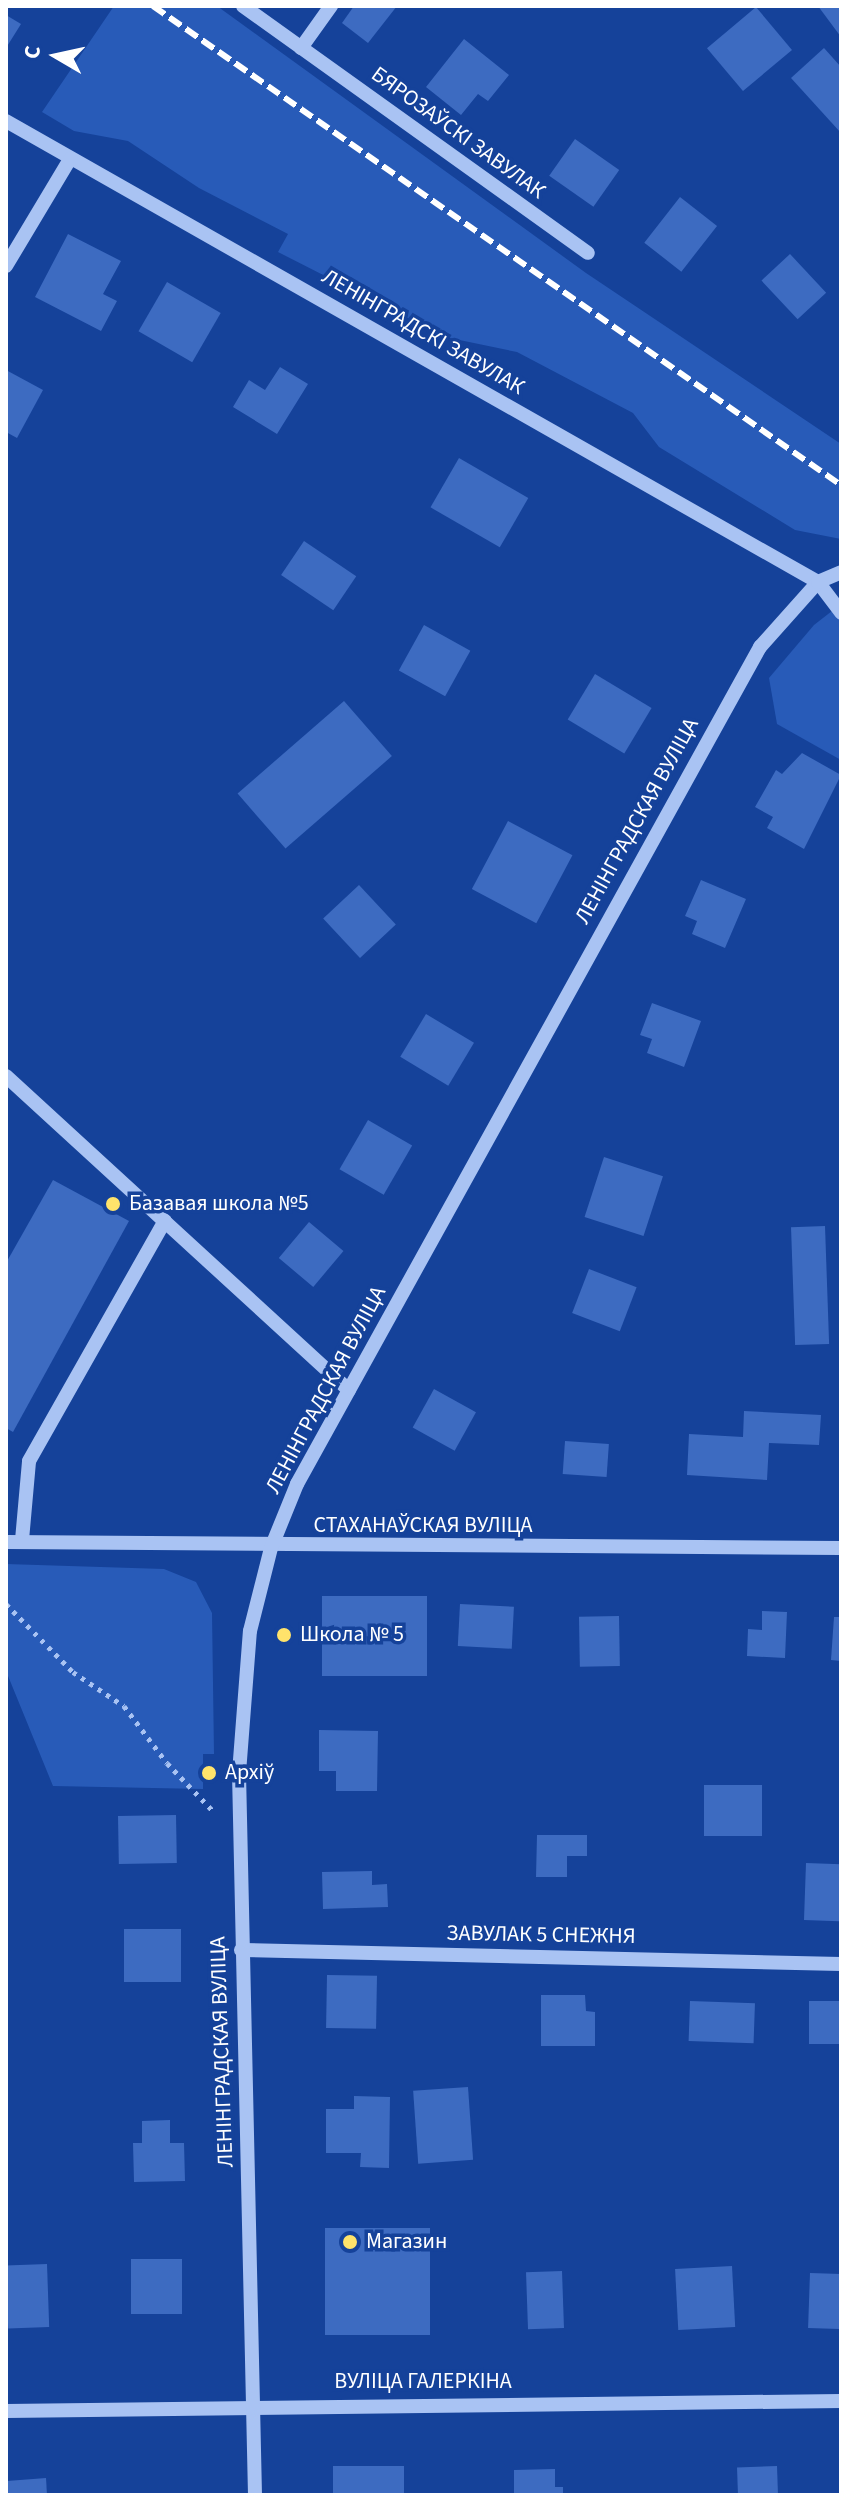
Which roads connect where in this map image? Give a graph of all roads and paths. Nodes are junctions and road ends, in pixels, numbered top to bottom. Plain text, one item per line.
1 (243, 6) edge
2 (331, 6) edge
3 (301, 48) junction
4 (6, 121) edge
5 (70, 159) junction
6 (588, 253) dead end
7 (6, 266) edge
8 (841, 572) edge
9 (818, 582) junction
10 (841, 613) edge
11 (6, 1076) edge
12 (165, 1221) junction
13 (349, 1390) junction
14 (22, 1540) junction
15 (6, 1542) edge
16 (271, 1548) junction
17 (841, 1548) edge
18 (6, 1604) edge
19 (240, 1837) junction
20 (241, 1950) junction
21 (841, 1964) edge
22 (841, 2401) edge
23 (254, 2405) junction
24 (6, 2411) edge
25 (255, 2495) edge

1 - 3 street, БЯРОЗАЎСКІ ЗАВУЛАК
2 - 3 street
3 - 6 street, БЯРОЗАЎСКІ ЗАВУЛАК
4 - 5 street, ЛЕНІНГРАДСКІ ЗАВУЛАК
5 - 7 street
5 - 9 street, ЛЕНІНГРАДСКІ ЗАВУЛАК
8 - 9 street, ЛЕНІНГРАДСКАЯ ВУЛІЦА
9 - 10 street
9 - 13 street, ЛЕНІНГРАДСКАЯ ВУЛІЦА
11 - 12 street
12 - 13 street
12 - 14 street
13 - 16 street, ЛЕНІНГРАДСКАЯ ВУЛІЦА
14 - 15 street, СТАХАНАЎСКАЯ ВУЛІЦА
14 - 16 street, СТАХАНАЎСКАЯ ВУЛІЦА
16 - 17 street, СТАХАНАЎСКАЯ ВУЛІЦА
16 - 19 street, ЛЕНІНГРАДСКАЯ ВУЛІЦА
18 - 19 path
19 - 20 street, ЛЕНІНГРАДСКАЯ ВУЛІЦА
20 - 21 street, ЗАВУЛАК 5 СНЕЖНЯ
20 - 23 street, ЛЕНІНГРАДСКАЯ ВУЛІЦА
22 - 23 street, ВУЛІЦА ГАЛЕРКІНА
23 - 24 street, ВУЛІЦА ГАЛЕРКІНА
23 - 25 street, ЛЕНІНГРАДСКАЯ ВУЛІЦА

